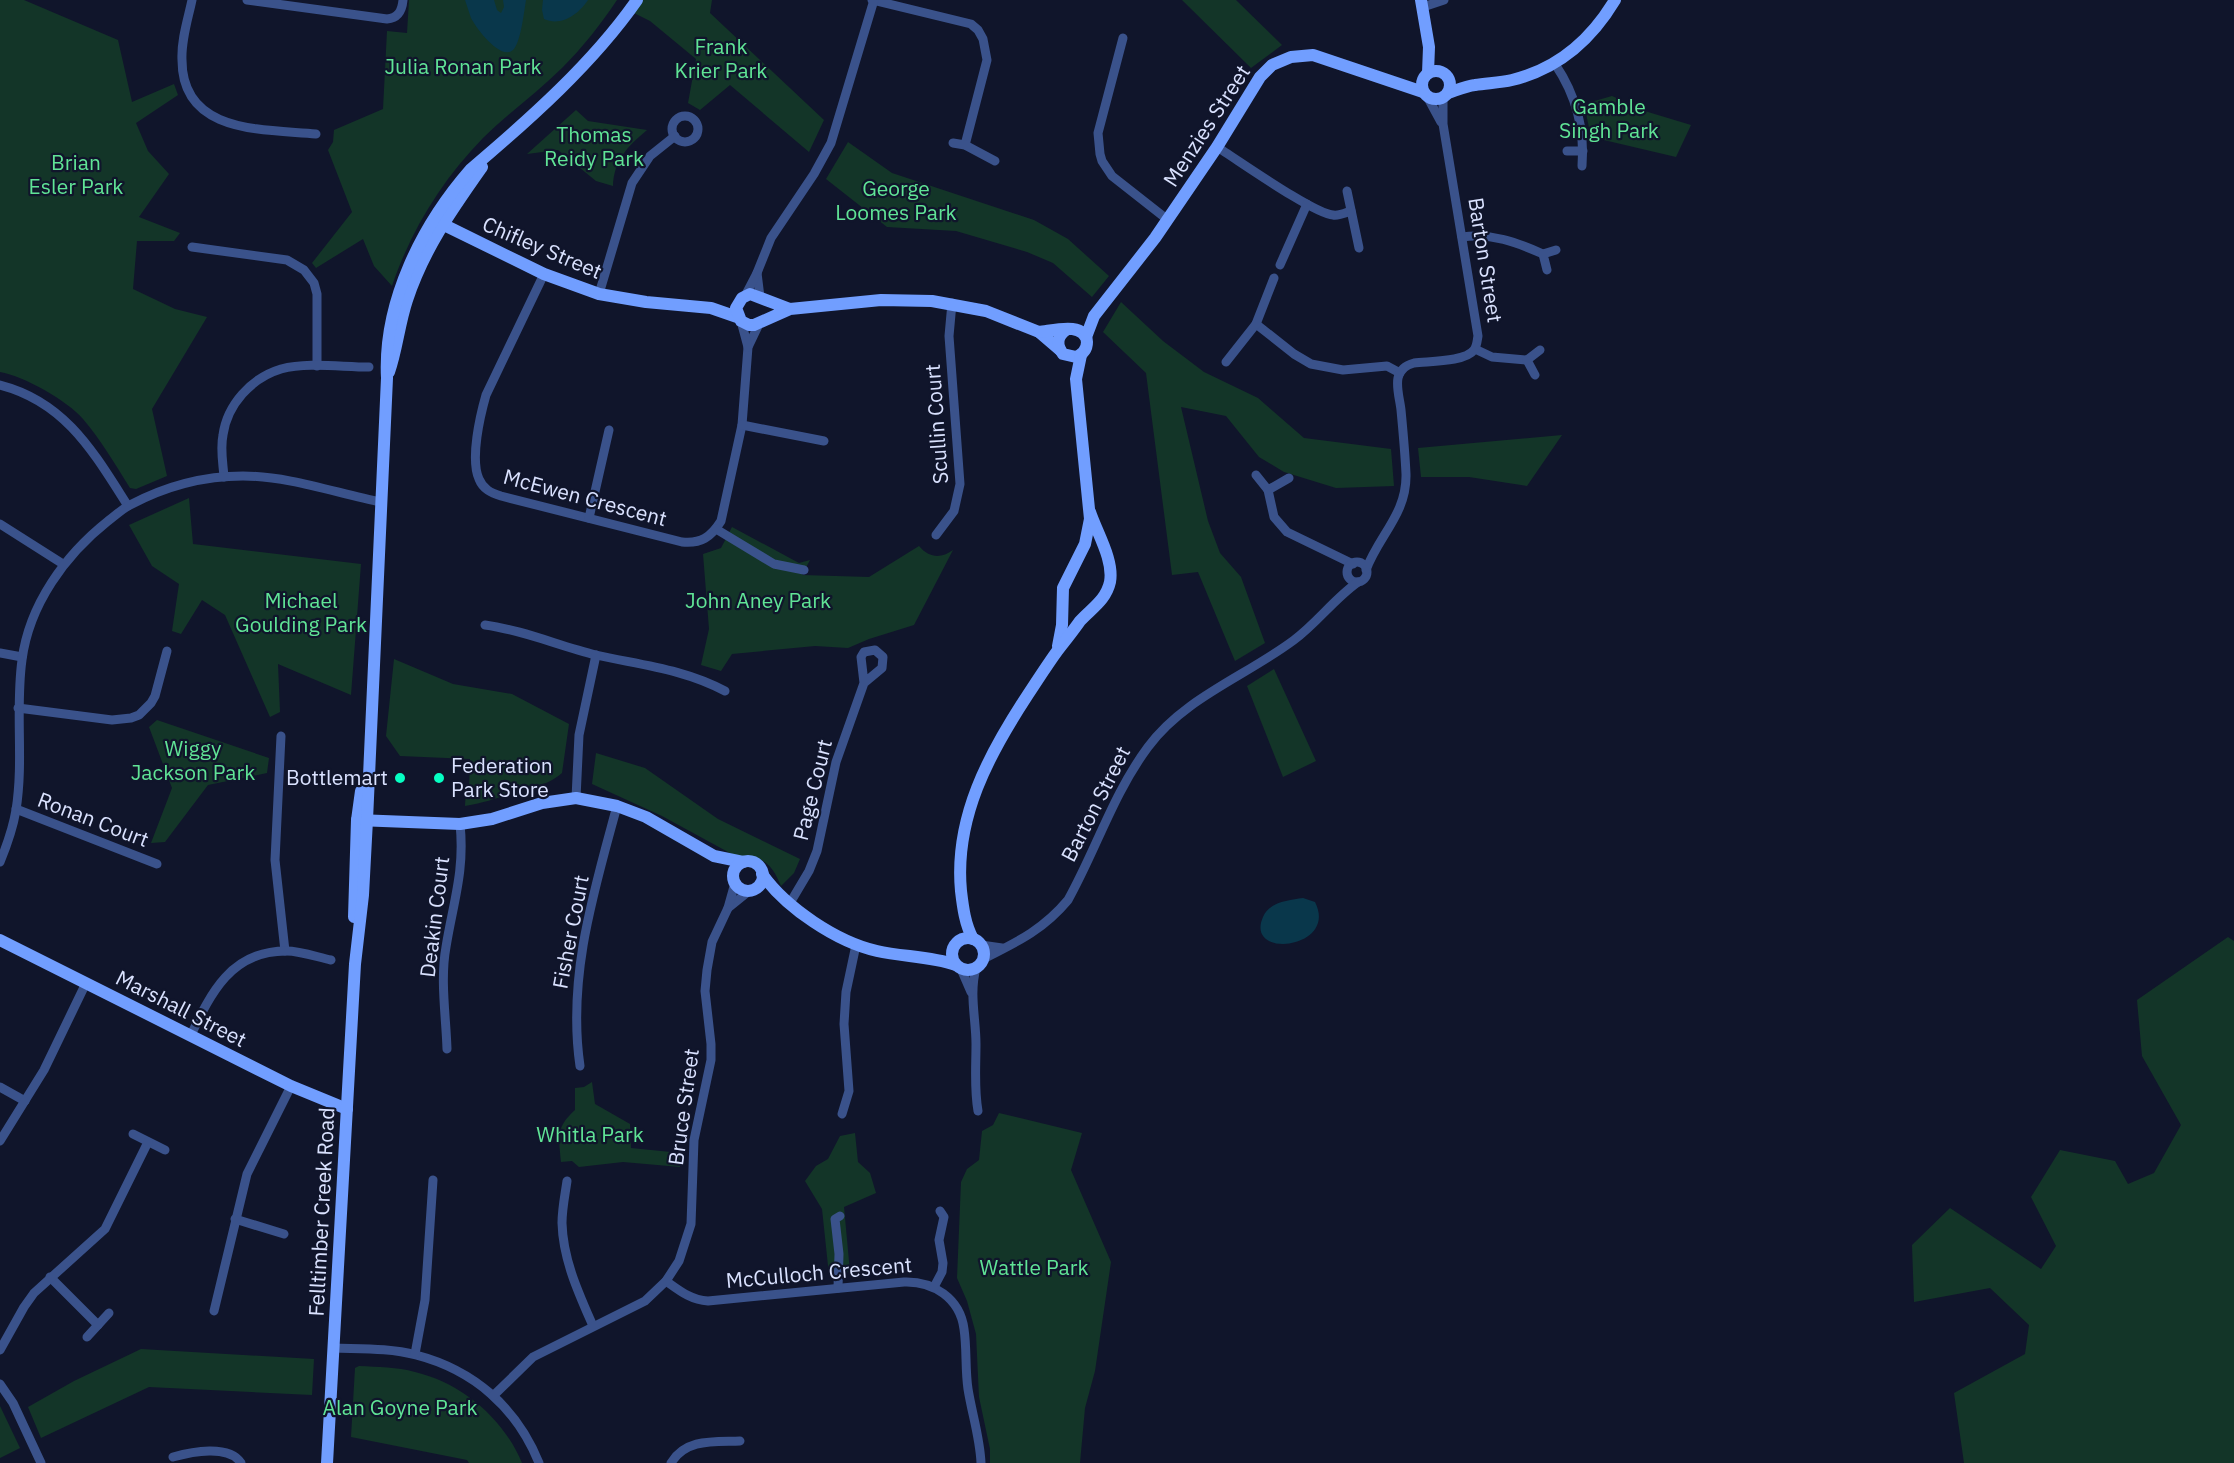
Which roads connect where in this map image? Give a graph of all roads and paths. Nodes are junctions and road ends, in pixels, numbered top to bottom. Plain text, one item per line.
1 (192, 0) edge
2 (247, 0) edge
3 (403, 0) edge
4 (637, 0) edge
5 (873, 0) edge
6 (1444, 0) edge
7 (1616, 0) edge
8 (260, 1) edge
9 (1422, 4) edge
10 (1123, 38) dead end
11 (1429, 47) junction
12 (1555, 64) junction
13 (1426, 75) junction
14 (1445, 75) junction
15 (1399, 84) junction
16 (1475, 85) junction
17 (1426, 95) junction
18 (1446, 95) junction
19 (1443, 124) junction
20 (315, 134) dead end
21 (675, 136) dead end
22 (953, 143) dead end
23 (964, 145) junction
24 (1217, 147) junction
25 (1567, 151) dead end
26 (1583, 151) junction
27 (996, 161) dead end
28 (1582, 166) dead end
29 (1347, 191) dead end
30 (1306, 204) junction
31 (1351, 211) junction
32 (1168, 220) junction
33 (438, 222) junction
34 (1462, 237) junction
35 (192, 247) dead end
36 (1359, 248) dead end
37 (1556, 250) dead end
38 (1543, 254) junction
39 (1280, 265) dead end
40 (1547, 270) dead end
41 (757, 273) junction
42 (544, 274) junction
43 (1274, 278) dead end
44 (599, 294) junction
45 (742, 298) junction
46 (762, 299) junction
47 (952, 303) junction
48 (711, 308) junction
49 (790, 309) junction
50 (1094, 316) junction
51 (739, 319) junction
52 (761, 322) junction
53 (1256, 324) junction
54 (1070, 329) junction
55 (1039, 332) junction
56 (1086, 337) junction
57 (748, 347) junction
58 (1475, 349) junction
59 (1540, 350) dead end
60 (1061, 352) junction
61 (1081, 355) junction
62 (1527, 360) junction
63 (1226, 362) dead end
64 (317, 366) junction
65 (369, 367) dead end
66 (1400, 373) junction
67 (1535, 375) dead end
68 (1076, 379) junction
69 (0, 385) edge
70 (742, 425) junction
71 (609, 430) dead end
72 (824, 441) dead end
73 (1256, 475) dead end
74 (224, 477) junction
75 (1289, 478) dead end
76 (1268, 490) junction
77 (381, 502) junction
78 (128, 506) junction
79 (1090, 512) junction
80 (589, 518) junction
81 (0, 524) edge
82 (716, 529) junction
83 (936, 536) dead end
84 (1373, 552) junction
85 (63, 564) junction
86 (1352, 568) junction
87 (804, 570) dead end
88 (1366, 570) junction
89 (1358, 582) junction
90 (1342, 594) junction
91 (484, 625) dead end
92 (167, 651) dead end
93 (0, 654) edge
94 (596, 655) junction
95 (1054, 656) junction
96 (22, 657) junction
97 (864, 683) dead end
98 (725, 691) dead end
99 (18, 708) junction
100 (281, 736) dead end
101 (576, 798) junction
102 (617, 806) junction
103 (16, 809) junction
104 (362, 820) junction
105 (460, 824) junction
106 (714, 855) junction
107 (0, 862) edge
108 (743, 862) junction
109 (157, 864) dead end
110 (762, 874) junction
111 (734, 881) junction
112 (752, 890) junction
113 (778, 894) junction
114 (790, 903) junction
115 (728, 908) junction
116 (964, 917) junction
117 (0, 940) edge
118 (977, 942) junction
119 (956, 944) junction
120 (856, 945) junction
121 (1002, 948) junction
122 (285, 951) junction
123 (925, 957) junction
124 (332, 960) dead end
125 (980, 963) junction
126 (958, 967) junction
127 (86, 983) junction
128 (972, 994) junction
129 (191, 1035) junction
130 (447, 1049) dead end
131 (580, 1066) dead end
132 (291, 1086) junction
133 (0, 1087) edge
134 (25, 1101) junction
135 (347, 1109) junction
136 (978, 1111) dead end
137 (842, 1114) dead end
138 (133, 1134) dead end
139 (0, 1141) edge
140 (148, 1142) junction
141 (165, 1150) dead end
142 (433, 1180) dead end
143 (567, 1181) dead end
144 (940, 1211) dead end
145 (840, 1216) dead end
146 (235, 1219) junction
147 (284, 1234) dead end
148 (50, 1277) junction
149 (666, 1281) junction
150 (934, 1287) junction
151 (838, 1288) junction
152 (214, 1311) dead end
153 (109, 1313) dead end
154 (98, 1324) junction
155 (593, 1326) junction
156 (87, 1337) dead end
157 (334, 1348) junction
158 (0, 1350) edge
159 (415, 1354) junction
160 (0, 1384) edge
161 (494, 1395) junction
162 (740, 1441) dead end
163 (173, 1457) dead end
164 (41, 1463) edge
165 (241, 1463) edge
166 (327, 1463) edge
167 (539, 1463) edge
168 (671, 1463) edge
169 (981, 1463) edge

1 - 20 street
2 - 8 street
3 - 8 street
4 - 33 street, Felltimber Creek Road
5 - 23 street
5 - 41 street
6 - 9 street
7 - 12 street
9 - 11 street
10 - 32 street
11 - 13 street
11 - 14 street
12 - 16 street
12 - 26 street
13 - 14 street
13 - 15 street
13 - 17 street
14 - 16 street
14 - 18 street
15 - 17 street, Menzies Street
15 - 24 street, Menzies Street
16 - 18 street
17 - 18 street
17 - 19 street, Barton Street
18 - 19 street, Barton Street
19 - 34 street, Barton Street
21 - 44 street
22 - 23 street
23 - 27 street
24 - 30 street
24 - 32 street, Menzies Street
25 - 26 street
26 - 28 street
29 - 31 street
30 - 31 street
30 - 39 street
31 - 36 street
32 - 50 street, Menzies Street
33 - 42 street, Chifley Street
33 - 77 street, Felltimber Creek Road
34 - 38 street
34 - 58 street, Barton Street
35 - 64 street
37 - 38 street
38 - 40 street
41 - 45 street
41 - 46 street
42 - 44 street, Chifley Street
42 - 80 street, McEwen Crescent
43 - 53 street
44 - 48 street, Chifley Street
45 - 46 street
45 - 48 street, Chifley Street
45 - 51 street
46 - 49 street
46 - 52 street
47 - 49 street
47 - 55 street
47 - 83 street, Scullin Court
48 - 51 street, Chifley Street
49 - 52 street
50 - 54 street, Menzies Street
50 - 56 street, Menzies Street
51 - 52 street
51 - 57 street
52 - 57 street
53 - 63 street
53 - 66 street
54 - 55 street
54 - 56 street
54 - 60 street
55 - 60 street
56 - 61 street
57 - 70 street
58 - 62 street
58 - 66 street, Barton Street
59 - 62 street
60 - 61 street
60 - 68 street
61 - 68 street
62 - 67 street
64 - 65 street
64 - 74 street
66 - 84 street
68 - 79 street
69 - 78 street
70 - 72 street
70 - 82 street
71 - 80 street
73 - 76 street
74 - 77 street
74 - 78 street
75 - 76 street
76 - 86 street
77 - 104 street, Felltimber Creek Road
78 - 85 street
79 - 95 street
79 - 95 street
80 - 82 street, McEwen Crescent
81 - 85 street
82 - 87 street
84 - 86 street
84 - 88 street
85 - 96 street
86 - 88 street
86 - 89 street
86 - 90 street, Barton Street
88 - 89 street
89 - 90 street, Barton Street
90 - 121 street, Barton Street
91 - 94 street
92 - 99 street
93 - 96 street
94 - 98 street
94 - 101 street
95 - 116 street
96 - 99 street
97 - 114 street, Page Court
99 - 103 street
100 - 122 street
101 - 102 street
101 - 105 street
102 - 106 street
102 - 131 street, Fisher Court
103 - 107 street
103 - 109 street, Ronan Court
104 - 105 street
104 - 135 street, Felltimber Creek Road
105 - 130 street, Deakin Court
106 - 108 street
106 - 111 street
108 - 110 street
108 - 111 street
110 - 112 street
110 - 113 street
111 - 112 street
111 - 115 street, Bruce Street
112 - 113 street
112 - 115 street, Bruce Street
113 - 114 street
114 - 120 street
115 - 149 street, Bruce Street
116 - 118 street
116 - 119 street
117 - 127 street, Marshall Street
118 - 119 street
118 - 121 street
118 - 125 street
119 - 123 street
119 - 126 street
120 - 123 street
120 - 137 street
121 - 125 street, Barton Street
122 - 124 street
122 - 129 street
123 - 126 street
125 - 126 street
125 - 128 street
126 - 128 street
127 - 129 street, Marshall Street
127 - 134 street
128 - 136 street
129 - 132 street, Marshall Street
132 - 135 street, Marshall Street
132 - 146 street
133 - 134 street
134 - 139 street
135 - 157 street, Felltimber Creek Road
138 - 140 street
140 - 141 street
140 - 148 street
142 - 159 street
143 - 155 street
144 - 150 street
145 - 151 street
146 - 147 street
146 - 152 street
148 - 154 street
148 - 158 street
149 - 151 street, McCulloch Crescent
149 - 155 street, Bruce Street
150 - 151 street, McCulloch Crescent
150 - 169 street, McCulloch Crescent
153 - 154 street
154 - 156 street
155 - 161 street, Bruce Street
157 - 159 street
157 - 166 street, Felltimber Creek Road
159 - 161 street
160 - 164 street
161 - 167 street
162 - 168 street
163 - 165 street

